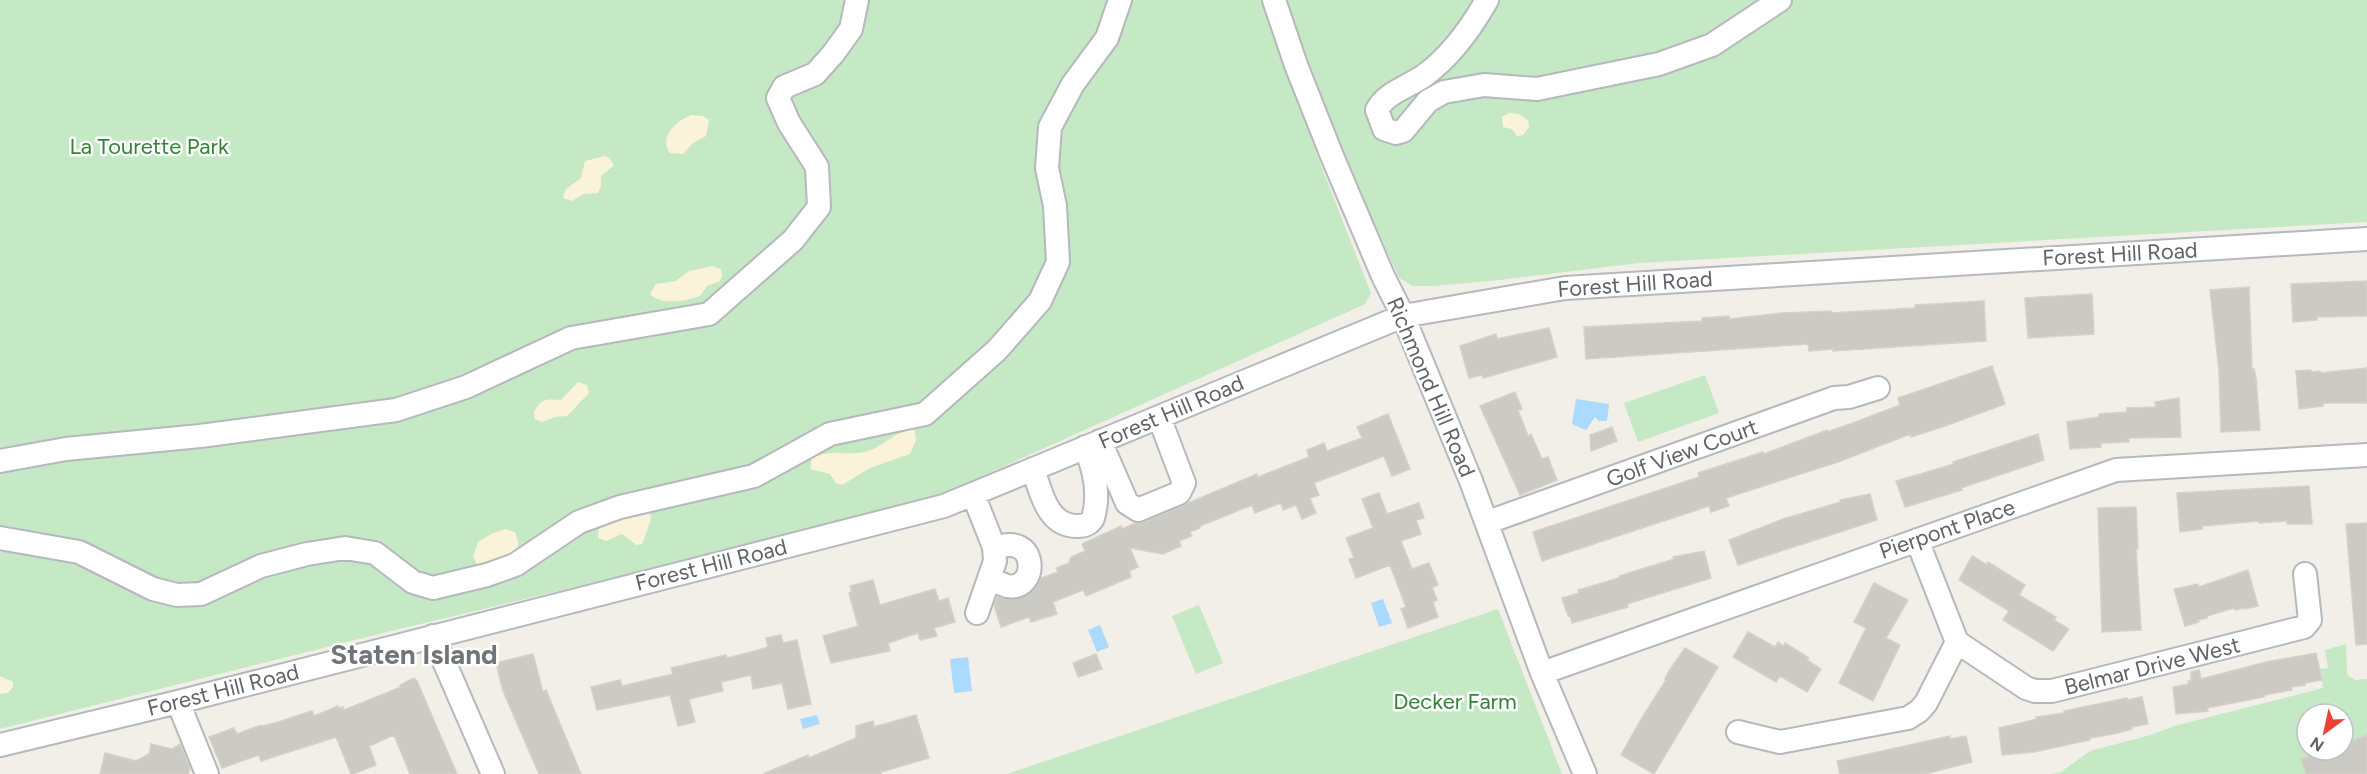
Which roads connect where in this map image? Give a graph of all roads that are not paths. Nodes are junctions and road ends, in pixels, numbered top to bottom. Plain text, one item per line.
1 (857, 0) edge
2 (1120, 0) edge
3 (1274, 0) edge
4 (1487, 0) edge
5 (1780, 0) edge
6 (2367, 239) edge
7 (1403, 316) junction
8 (1878, 388) dead end
9 (1159, 417) junction
10 (1093, 444) junction
11 (2367, 455) edge
12 (0, 461) edge
13 (1033, 469) junction
14 (973, 494) junction
15 (1488, 522) junction
16 (0, 538) edge
17 (1917, 540) junction
18 (994, 549) junction
19 (2305, 574) dead end
20 (990, 579) junction
21 (977, 613) dead end
22 (433, 636) junction
23 (1958, 642) junction
24 (1542, 673) junction
25 (178, 702) junction
26 (1738, 732) dead end
27 (0, 745) edge
28 (207, 774) edge
29 (493, 774) edge
30 (1585, 774) edge

1 - 12 street
2 - 16 street
3 - 7 street, Richmond Hill Road
4 - 5 street
6 - 7 street, Forest Hill Road
7 - 9 street, Forest Hill Road
7 - 15 street, Richmond Hill Road
8 - 15 street, Golf View Court
9 - 10 street, Forest Hill Road
9 - 10 street
10 - 13 street, Forest Hill Road
10 - 13 street
11 - 17 street, Pierpont Place
13 - 14 street, Forest Hill Road
14 - 18 street
14 - 22 street, Forest Hill Road
15 - 24 street, Richmond Hill Road
17 - 23 street
17 - 24 street, Pierpont Place
18 - 20 street
18 - 20 street
19 - 23 street, Belmar Drive West
20 - 21 street
22 - 25 street, Forest Hill Road
22 - 29 street
23 - 26 street
24 - 30 street, Richmond Hill Road
25 - 27 street, Forest Hill Road
25 - 28 street

